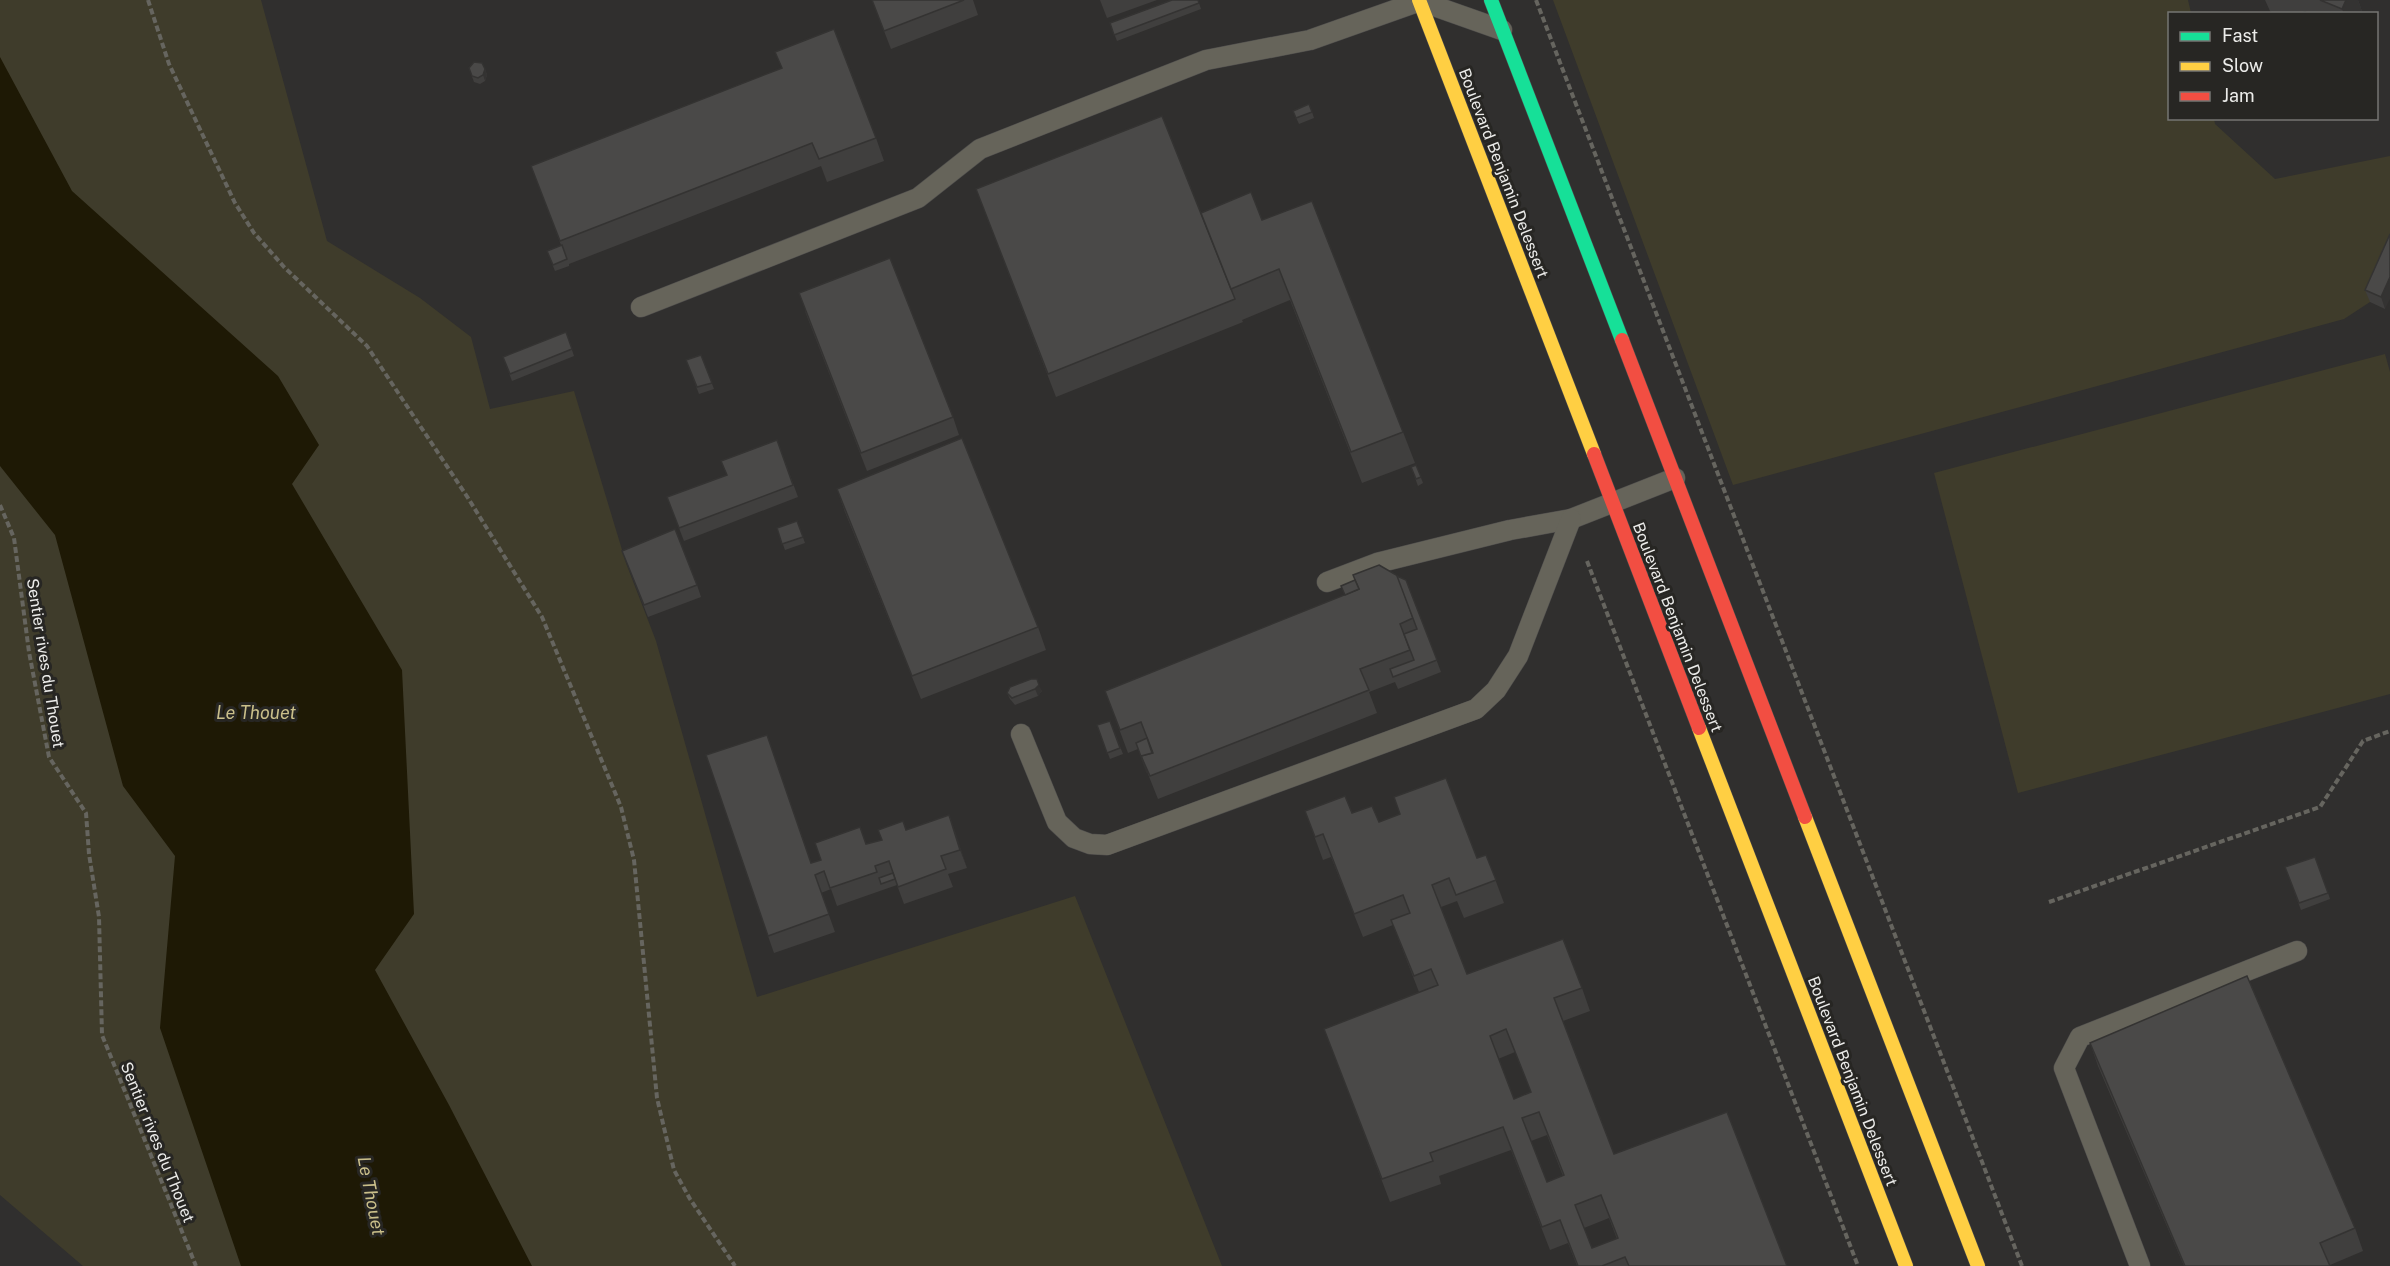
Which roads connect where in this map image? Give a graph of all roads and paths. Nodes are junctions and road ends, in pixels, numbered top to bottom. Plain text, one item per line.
1 (148, 0) edge
2 (1420, 0) edge
3 (1491, 0) edge
4 (1536, 0) edge
5 (1502, 30) junction
6 (641, 307) dead end
7 (1675, 478) junction
8 (1612, 502) junction
9 (0, 506) edge
10 (1571, 519) junction
11 (1327, 582) dead end
12 (2390, 731) edge
13 (1021, 734) dead end
14 (2049, 902) dead end
15 (2297, 951) dead end
16 (196, 1266) edge
17 (735, 1266) edge
18 (1858, 1266) edge
19 (1906, 1266) edge
20 (1978, 1266) edge
21 (2022, 1266) edge
22 (2140, 1266) edge

1 - 17 path
2 - 5 lane
2 - 6 lane
2 - 8 main road, Boulevard Benjamin Delessert
3 - 5 main road
4 - 21 path
5 - 7 main road
7 - 8 lane
7 - 20 main road
8 - 10 lane
8 - 19 main road, Boulevard Benjamin Delessert
9 - 16 path, Sentier rives du Thouet
10 - 11 lane
10 - 13 lane
10 - 18 path
12 - 14 path
15 - 22 lane

